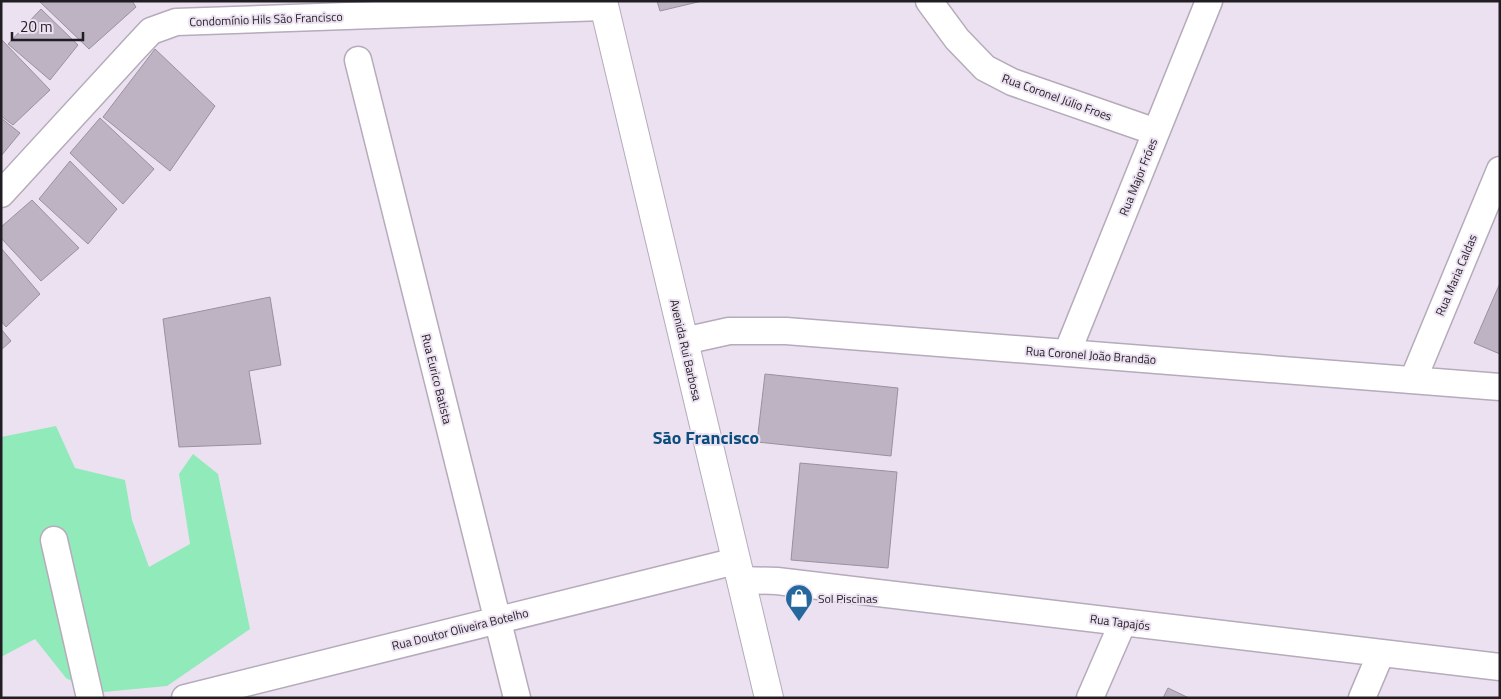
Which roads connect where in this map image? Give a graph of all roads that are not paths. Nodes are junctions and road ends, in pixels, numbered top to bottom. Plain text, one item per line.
1 (930, 1) edge
2 (1208, 1) edge
3 (603, 4) edge
4 (358, 60) dead end
5 (1156, 132) junction
6 (1500, 170) edge
7 (1, 194) edge
8 (684, 341) junction
9 (1067, 353) junction
10 (1413, 380) junction
11 (1500, 387) edge
12 (54, 540) dead end
13 (738, 570) junction
14 (497, 620) junction
15 (1123, 622) junction
16 (1381, 653) junction
17 (1500, 668) edge
18 (90, 698) edge
19 (184, 698) edge
20 (517, 698) edge
21 (769, 698) edge
22 (1090, 698) edge
23 (1362, 698) edge

1 - 5 street, Rua Coronel Júlio Froes
2 - 5 street, Rua Major Fróes
3 - 7 street, Condomínio Hils São Francisco
3 - 8 main road, Avenida Rui Barbosa
4 - 14 street, Rua Eurico Batista
5 - 9 street, Rua Major Fróes
6 - 10 street, Rua Maria Caldas
8 - 9 street, Rua Coronel João Brandão
8 - 13 main road, Avenida Rui Barbosa
9 - 10 street, Rua Coronel João Brandão
10 - 11 street, Rua Coronel João Brandão
12 - 18 street
13 - 14 street, Rua Doutor Oliveira Botelho
13 - 15 street, Rua Tapajós
13 - 21 main road, Avenida Rui Barbosa
14 - 19 street, Rua Doutor Oliveira Botelho
14 - 20 street, Rua Eurico Batista
15 - 16 street, Rua Tapajós
15 - 22 street
16 - 17 street, Rua Tapajós
16 - 23 street

